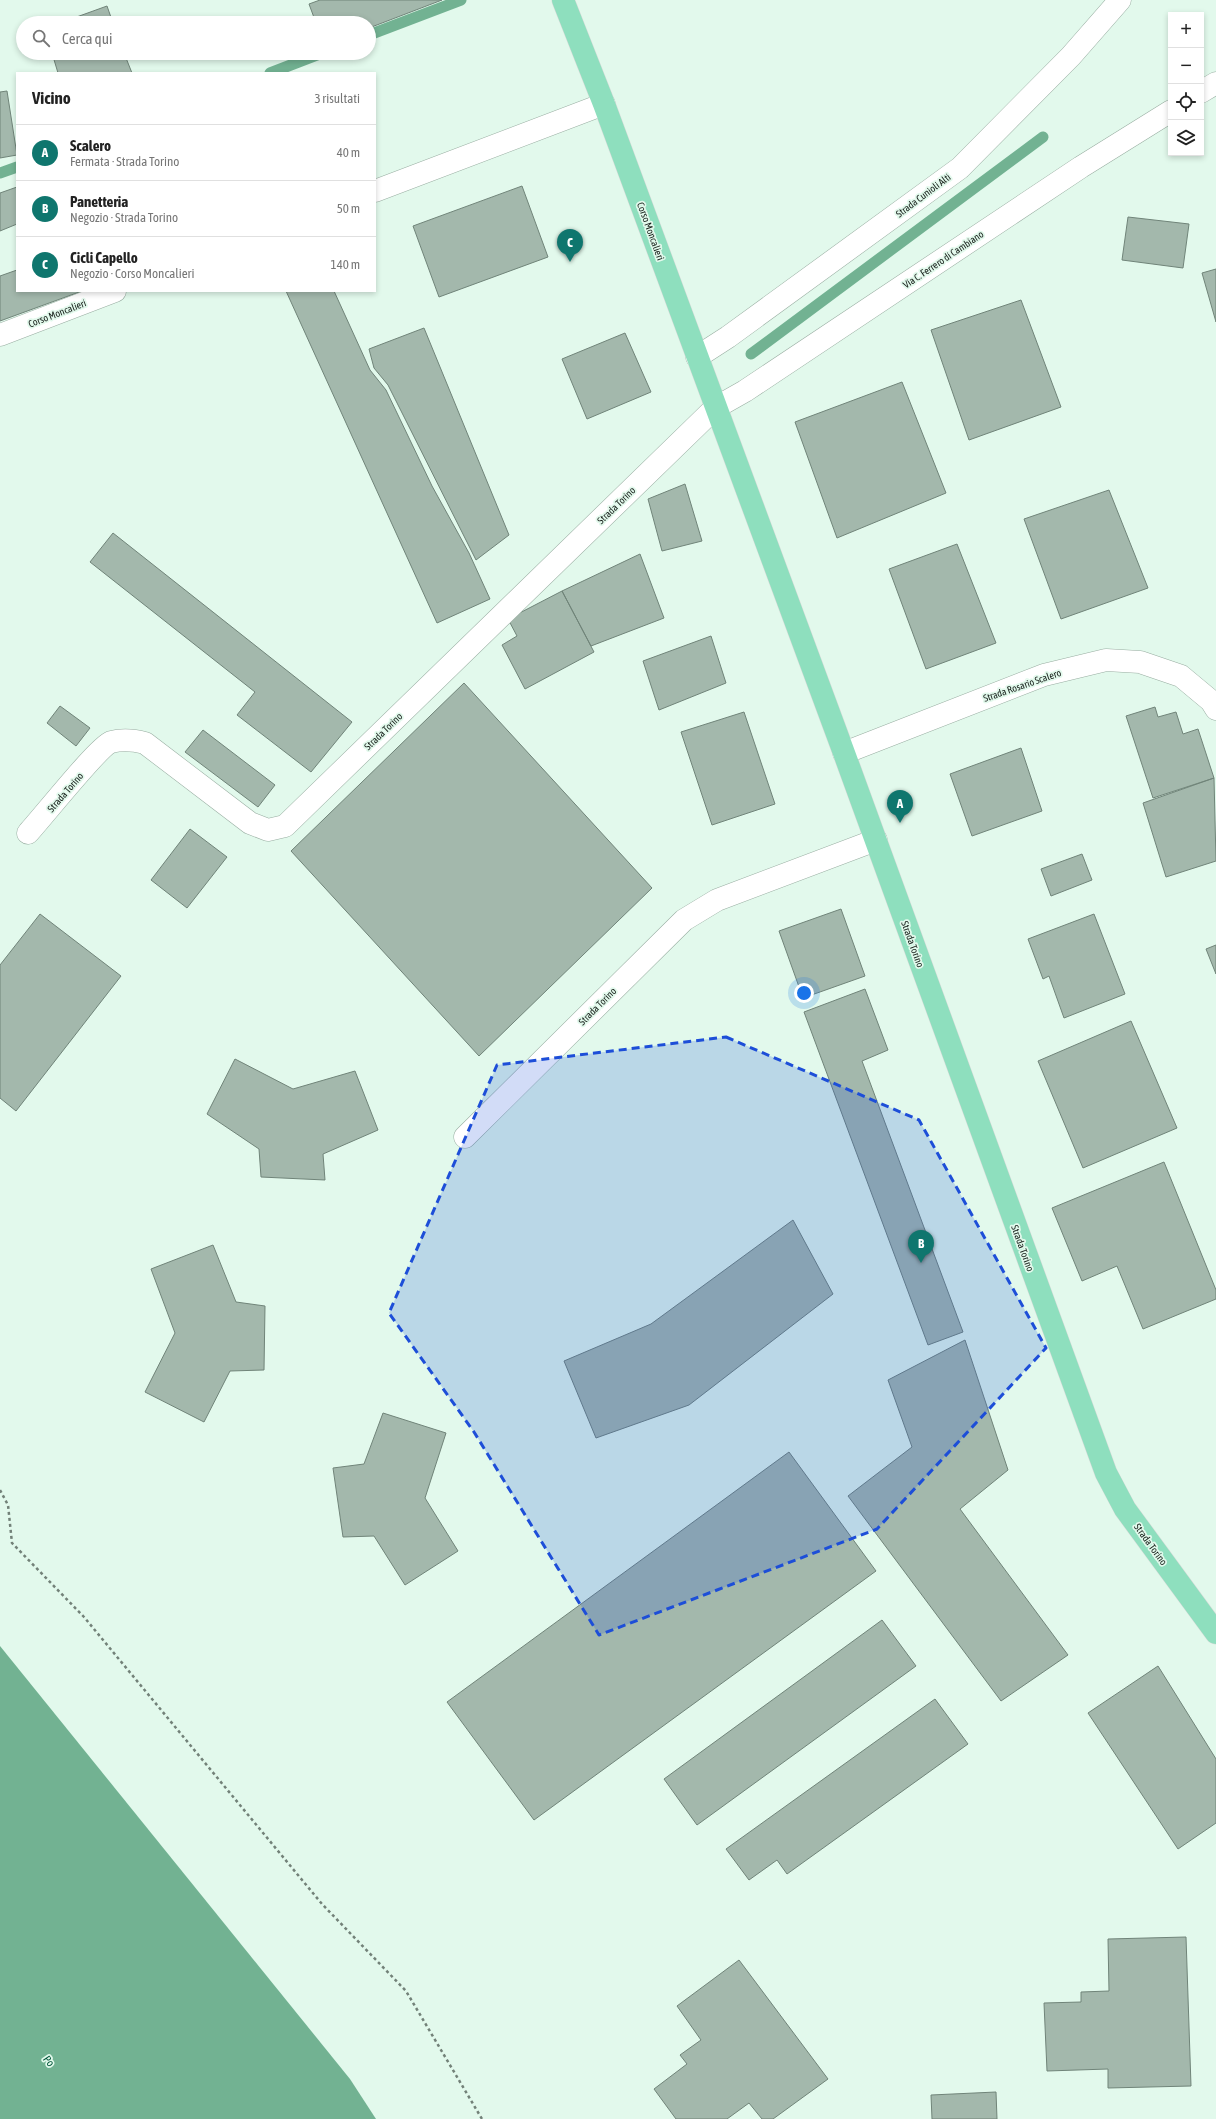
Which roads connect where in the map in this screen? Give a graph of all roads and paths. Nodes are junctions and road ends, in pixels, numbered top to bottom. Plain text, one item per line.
1 (563, 0) edge
2 (1120, 0) edge
3 (1216, 83) edge
4 (1204, 90) edge
5 (604, 104) junction
6 (1168, 113) edge
7 (376, 192) edge
8 (112, 292) edge
9 (0, 335) edge
10 (697, 357) junction
11 (715, 408) junction
12 (1216, 709) edge
13 (844, 753) junction
14 (28, 834) dead end
15 (876, 840) junction
16 (465, 1137) dead end
17 (0, 1490) edge
18 (1216, 1633) edge
19 (482, 2119) edge

1 - 5 main road, Corso Moncalieri
2 - 10 street, Strada Cunioli Alti
3 - 4 street
5 - 7 street
5 - 10 main road, Corso Moncalieri
6 - 11 street, Via C. Ferrero di Cambiano
8 - 9 street, Corso Moncalieri
10 - 11 main road, Strada Torino
11 - 13 main road, Strada Torino
11 - 14 street, Strada Torino
12 - 13 street, Strada Rosario Scalero
13 - 15 main road, Strada Torino
15 - 16 street, Strada Torino
15 - 18 main road, Strada Torino
17 - 19 path

